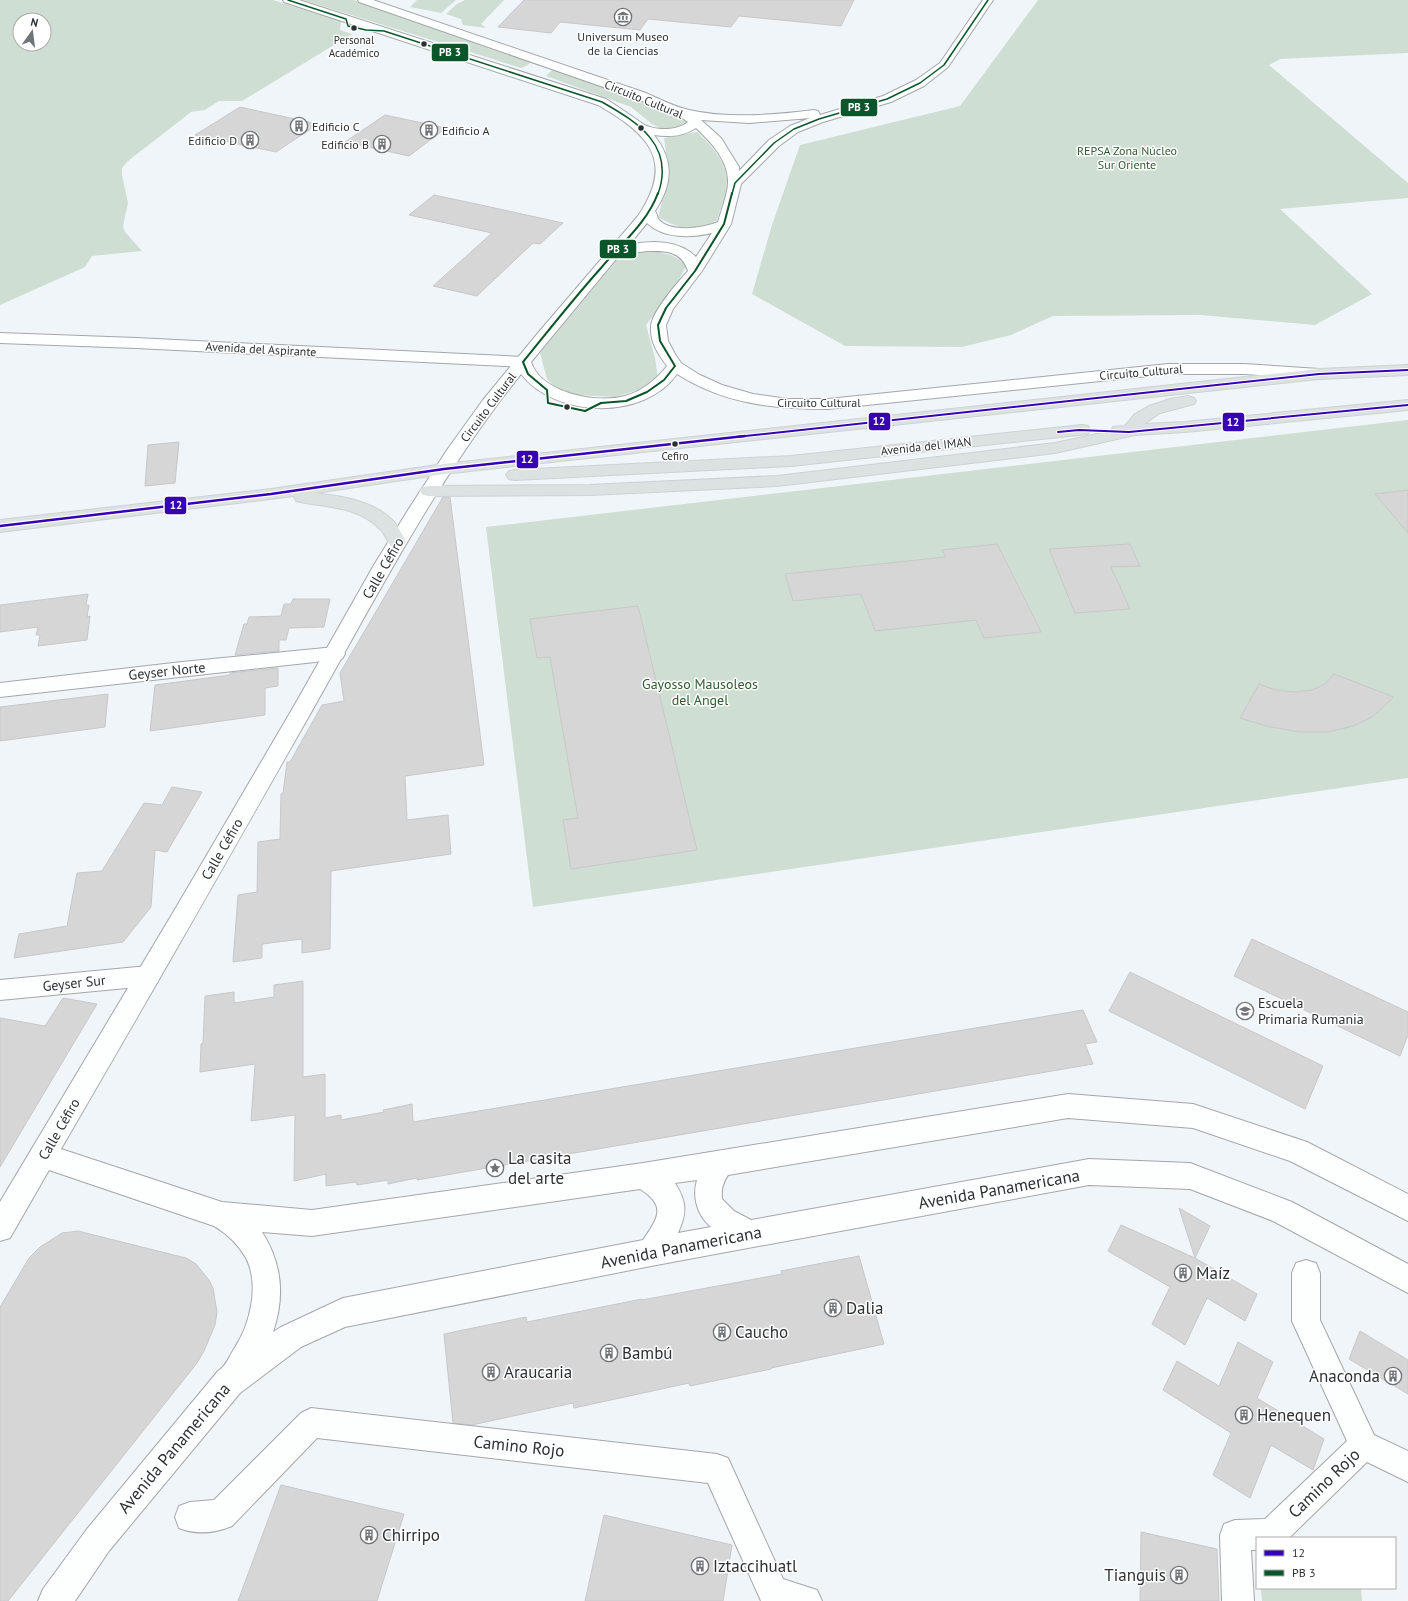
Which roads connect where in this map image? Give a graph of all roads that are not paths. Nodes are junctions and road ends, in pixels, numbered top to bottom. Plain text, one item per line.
1 (363, 0) edge
2 (988, 0) edge
3 (291, 1) edge
4 (532, 57) junction
5 (564, 68) junction
6 (503, 69) junction
7 (540, 81) junction
8 (849, 109) junction
9 (682, 112) junction
10 (695, 121) junction
11 (643, 128) junction
12 (735, 183) junction
13 (649, 212) junction
14 (724, 224) junction
15 (611, 255) junction
16 (695, 271) junction
17 (0, 338) edge
18 (523, 362) junction
19 (675, 366) junction
20 (1402, 370) edge
21 (1319, 374) junction
22 (1408, 405) edge
23 (1129, 432) junction
24 (444, 469) junction
25 (429, 491) junction
26 (271, 494) junction
27 (0, 526) edge
28 (397, 542) junction
29 (335, 654) junction
30 (0, 690) edge
31 (148, 976) junction
32 (0, 990) edge
33 (42, 1156) junction
34 (719, 1165) junction
35 (644, 1176) junction
36 (1408, 1208) edge
37 (222, 1215) junction
38 (0, 1228) edge
39 (749, 1234) junction
40 (651, 1252) junction
41 (1306, 1273) dead end
42 (1408, 1279) edge
43 (229, 1382) junction
44 (1364, 1444) junction
45 (1408, 1467) edge
46 (190, 1517) dead end
47 (56, 1601) edge
48 (806, 1601) edge
49 (1238, 1601) edge

1 - 4 street, Circuito Cultural
2 - 8 street
3 - 6 street, Circuito Cultural
4 - 5 street, Circuito Cultural
4 - 6 street
5 - 7 street
5 - 9 street, Circuito Cultural
6 - 7 street, Circuito Cultural
7 - 11 street, Circuito Cultural
8 - 9 street
8 - 12 street
9 - 10 street, Circuito Cultural
10 - 11 street
10 - 12 street, Circuito Cultural
11 - 13 street, Circuito Cultural
12 - 14 street, Circuito Cultural
13 - 14 street
13 - 15 street, Circuito Cultural
14 - 16 street, Circuito Cultural
15 - 16 street
15 - 18 street, Circuito Cultural
16 - 19 street, Circuito Cultural
17 - 18 street, Avenida del Aspirante
18 - 19 street
18 - 24 street, Circuito Cultural
19 - 21 street, Circuito Cultural
20 - 21 main road, Avenida del IMAN
20 - 23 main road
21 - 24 main road, Avenida del IMAN
22 - 23 main road, Avenida del IMAN
23 - 24 main road, Avenida del IMAN
23 - 25 main road
24 - 25 street, Calle Céfiro
24 - 26 main road, Avenida del IMAN
25 - 28 street, Calle Céfiro
26 - 27 main road, Avenida del IMAN
26 - 28 main road
28 - 29 street, Calle Céfiro
29 - 30 street, Geyser Norte
29 - 31 street, Calle Céfiro
31 - 32 street, Geyser Sur
31 - 33 street, Calle Céfiro
33 - 37 street
33 - 38 street, Calle Céfiro
34 - 35 street
34 - 36 street
34 - 39 street
35 - 37 street
35 - 40 street
37 - 43 street
39 - 40 street, Avenida Panamericana
39 - 42 street, Avenida Panamericana
40 - 43 street, Avenida Panamericana
41 - 44 street, Camino Rojo
43 - 47 street, Avenida Panamericana
44 - 45 street, Camino Rojo
44 - 49 street, Camino Rojo
46 - 48 street, Camino Rojo

